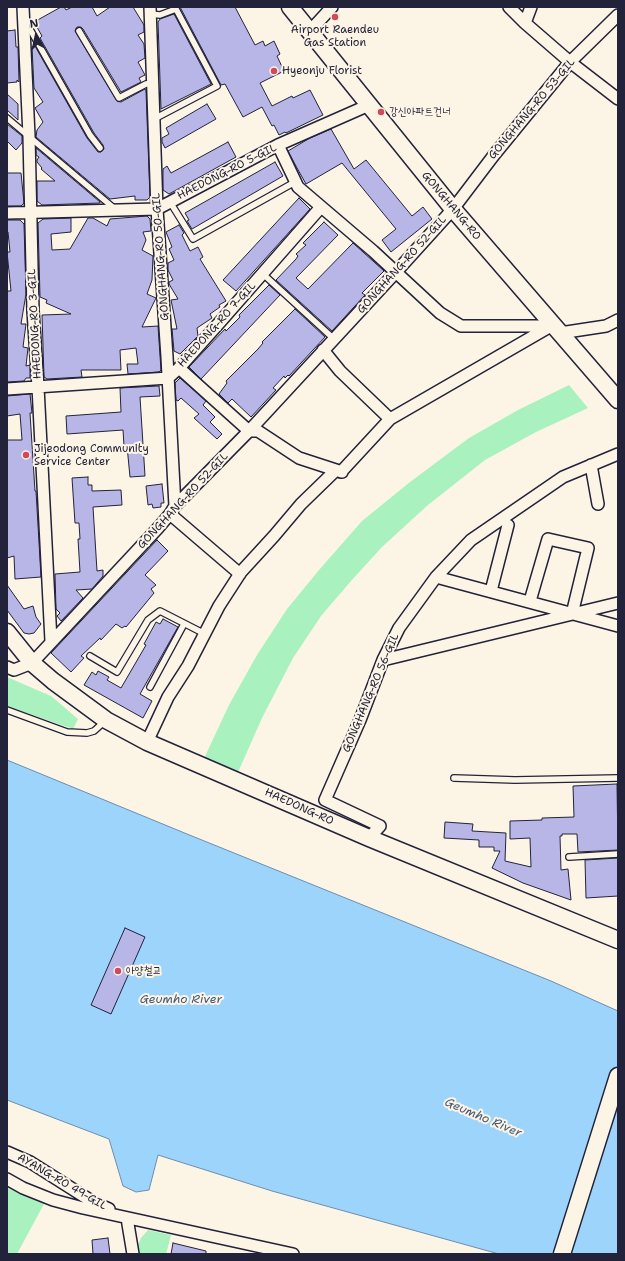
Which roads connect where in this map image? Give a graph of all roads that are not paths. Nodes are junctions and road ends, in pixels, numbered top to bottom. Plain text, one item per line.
1 (23, 7) edge
2 (290, 7) edge
3 (332, 7) edge
4 (509, 7) edge
5 (531, 7) edge
6 (150, 11) edge
7 (618, 16) edge
8 (525, 23) junction
9 (24, 30) junction
10 (79, 31) dead end
11 (310, 31) junction
12 (570, 62) junction
13 (152, 83) junction
14 (618, 99) edge
15 (368, 105) junction
16 (7, 118) edge
17 (154, 120) junction
18 (29, 136) junction
19 (278, 145) junction
20 (100, 148) dead end
21 (295, 182) junction
22 (170, 202) junction
23 (321, 207) junction
24 (116, 209) junction
25 (157, 209) junction
26 (453, 209) junction
27 (30, 212) junction
28 (7, 213) edge
29 (396, 272) junction
30 (263, 274) junction
31 (618, 320) edge
32 (560, 333) junction
33 (334, 339) junction
34 (323, 350) junction
35 (179, 368) junction
36 (168, 378) junction
37 (38, 387) junction
38 (7, 389) edge
39 (618, 400) edge
40 (390, 419) junction
41 (249, 431) junction
42 (618, 454) edge
43 (591, 465) junction
44 (342, 472) junction
45 (598, 504) dead end
46 (172, 510) junction
47 (508, 525) dead end
48 (240, 574) junction
49 (436, 577) junction
50 (491, 591) junction
51 (530, 601) junction
52 (618, 603) edge
53 (572, 614) junction
54 (184, 624) junction
55 (618, 626) edge
56 (7, 632) edge
57 (205, 634) junction
58 (51, 641) junction
59 (90, 656) dead end
60 (383, 660) junction
61 (32, 662) junction
62 (7, 667) edge
63 (150, 686) dead end
64 (7, 710) edge
65 (106, 720) junction
66 (147, 742) junction
67 (454, 778) dead end
68 (618, 778) edge
69 (369, 838) junction
70 (618, 854) edge
71 (569, 857) dead end
72 (618, 940) edge
73 (618, 1076) edge
74 (7, 1152) edge
75 (7, 1179) edge
76 (127, 1218) junction
77 (133, 1254) edge
78 (293, 1254) edge
79 (562, 1254) edge

1 - 9 street, HAEDONG-RO 3-GIL
2 - 11 main road, GONGHANG-RO
3 - 11 street
4 - 8 street
5 - 8 street
6 - 13 street, GONGHANG-RO 50-GIL
6 - 17 lane
7 - 12 street, GONGHANG-RO 53-GIL
8 - 12 street
9 - 18 street, HAEDONG-RO 3-GIL
9 - 20 lane
10 - 13 lane
11 - 15 main road, GONGHANG-RO
12 - 14 street
12 - 26 street, GONGHANG-RO 53-GIL
13 - 17 street, GONGHANG-RO 50-GIL
15 - 19 street, HAEDONG-RO 5-GIL
15 - 26 main road, GONGHANG-RO
16 - 18 lane
17 - 25 street, GONGHANG-RO 50-GIL
18 - 24 lane
18 - 27 street, HAEDONG-RO 3-GIL
19 - 21 street
19 - 22 street, HAEDONG-RO 5-GIL
21 - 22 lane
21 - 23 street
22 - 25 street, HAEDONG-RO 5-GIL
23 - 29 street
23 - 30 street, HAEDONG-RO 7-GIL
24 - 25 street, HAEDONG-RO 5-GIL
24 - 27 street, HAEDONG-RO 5-GIL
25 - 36 street, GONGHANG-RO 50-GIL
26 - 29 street, GONGHANG-RO 52-GIL
26 - 32 main road, GONGHANG-RO
27 - 28 street, HAEDONG-RO 5-GIL
27 - 37 street, HAEDONG-RO 3-GIL
29 - 33 street, GONGHANG-RO 52-GIL
29 - 40 street
30 - 33 lane
30 - 35 street, HAEDONG-RO 7-GIL
31 - 32 street
32 - 39 main road, GONGHANG-RO
33 - 34 street, GONGHANG-RO 52-GIL
34 - 40 street
34 - 41 street, GONGHANG-RO 52-GIL
35 - 36 street, HAEDONG-RO 7-GIL
35 - 41 street
36 - 37 street
36 - 46 street, GONGHANG-RO 50-GIL
37 - 38 street
37 - 58 street, HAEDONG-RO 3-GIL
40 - 44 street
41 - 44 street
41 - 46 street, GONGHANG-RO 52-GIL
42 - 43 street, GONGHANG-RO 56-GIL
43 - 45 street
43 - 49 street, GONGHANG-RO 56-GIL
44 - 48 street
46 - 48 street
46 - 58 street, GONGHANG-RO 52-GIL
47 - 50 street
48 - 57 street
49 - 50 street
49 - 60 street, GONGHANG-RO 56-GIL
50 - 51 street
51 - 53 street
51 - 53 street
52 - 53 street
53 - 55 street
53 - 60 street
54 - 57 lane
54 - 59 lane
54 - 63 lane
56 - 61 main road, HAEDONG-RO
57 - 66 street
58 - 61 street, GONGHANG-RO 52-GIL
60 - 69 street, GONGHANG-RO 56-GIL
61 - 62 street
61 - 65 main road, HAEDONG-RO
64 - 65 lane
65 - 66 main road, HAEDONG-RO
66 - 69 main road, HAEDONG-RO
67 - 68 lane
69 - 72 main road, HAEDONG-RO
70 - 71 lane
73 - 79 main road
74 - 76 street, AYANG-RO 49-GIL
75 - 76 street
76 - 77 street
76 - 78 street

